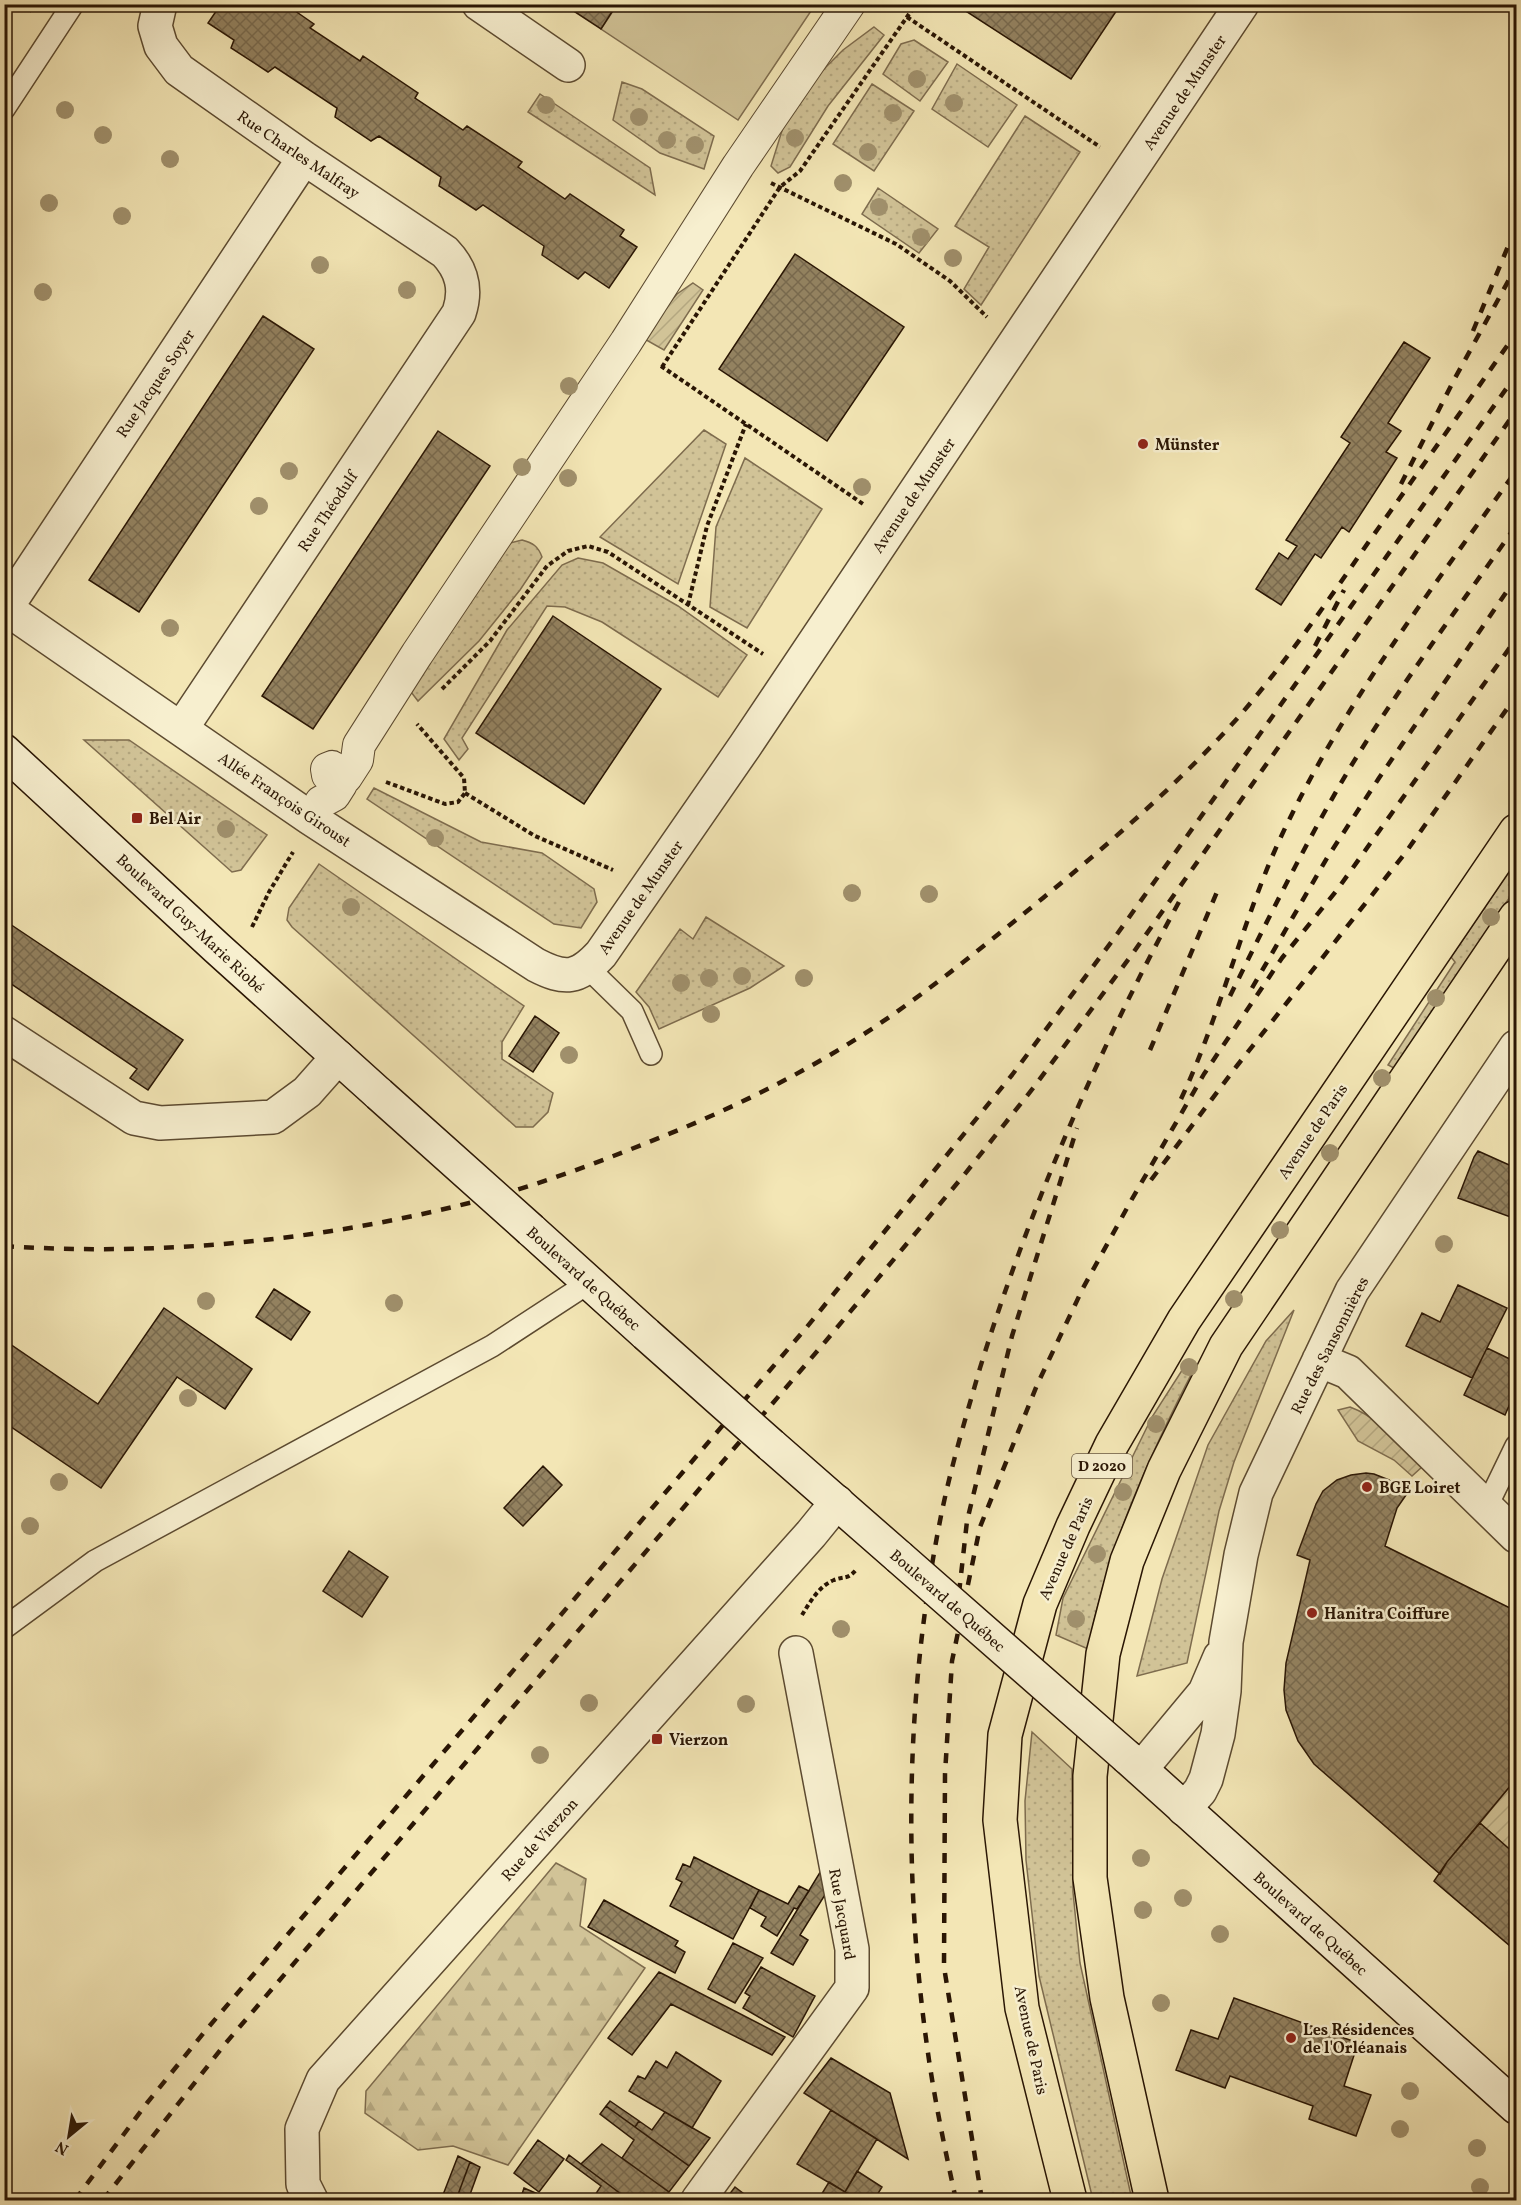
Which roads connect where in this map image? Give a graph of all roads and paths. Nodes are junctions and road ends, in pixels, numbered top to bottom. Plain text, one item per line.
1 (73, 4) edge
2 (160, 4) edge
3 (479, 4) edge
4 (849, 4) edge
5 (916, 4) edge
6 (1242, 4) edge
7 (907, 17) junction
8 (568, 65) dead end
9 (4, 109) edge
10 (1108, 152) dead end
11 (304, 158) junction
12 (738, 166) junction
13 (780, 187) junction
14 (463, 290) joint
15 (990, 321) dead end
16 (626, 342) junction
17 (662, 367) junction
18 (746, 424) junction
19 (869, 508) dead end
20 (688, 605) junction
21 (5, 607) edge
22 (768, 658) dead end
23 (439, 693) dead end
24 (385, 703) junction
25 (424, 716) dead end
26 (419, 725) junction
27 (182, 729) junction
28 (4, 751) edge
29 (357, 760) junction
30 (465, 793) junction
31 (321, 802) dead end
32 (1516, 831) edge
33 (296, 848) dead end
34 (621, 876) dead end
35 (1516, 917) edge
36 (248, 935) dead end
37 (581, 972) junction
38 (4, 1033) edge
39 (1516, 1047) edge
40 (651, 1054) dead end
41 (338, 1057) junction
42 (379, 1094) joint
43 (590, 1282) junction
44 (1319, 1360) junction
45 (1516, 1446) edge
46 (837, 1502) junction
47 (1486, 1508) junction
48 (1516, 1536) edge
49 (858, 1568) dead end
50 (4, 1628) edge
51 (1226, 1642) junction
52 (796, 1653) joint
53 (1134, 1763) junction
54 (1184, 1809) junction
55 (1516, 2107) edge
56 (310, 2200) edge
57 (698, 2200) edge
58 (1070, 2200) edge
59 (1152, 2200) edge

1 - 9 lane
2 - 11 street, Rue Charles Malfray
3 - 8 street
4 - 12 street
5 - 7 path
6 - 37 street, Avenue de Munster
7 - 10 path
7 - 13 path
11 - 14 street, Rue Charles Malfray
11 - 21 street, Rue Jacques Soyer
12 - 13 path
12 - 16 street
13 - 15 path
13 - 17 path
14 - 27 street, Rue Théodulf
16 - 17 path
16 - 24 street
17 - 18 path
18 - 19 path
18 - 20 path
20 - 22 path
20 - 23 path
21 - 27 street, Allée François Giroust
24 - 26 path
24 - 29 street
25 - 26 path
26 - 30 path
27 - 37 street, Allée François Giroust
28 - 41 street, Boulevard Guy-Marie Riobé
29 - 30 path
29 - 31 street
30 - 34 path
32 - 58 main road, Avenue de Paris / D 2020
33 - 36 path
35 - 59 main road
37 - 40 lane
38 - 41 street
39 - 44 street, Rue des Sansonnières
41 - 42 street, Boulevard Guy-Marie Riobé
42 - 43 street, Boulevard de Québec, bridge
43 - 46 street, Boulevard de Québec, bridge
43 - 50 lane
44 - 47 street
44 - 51 street, Rue des Sansonnières
45 - 47 lane
46 - 53 street, Boulevard de Québec, bridge
46 - 56 street, Rue de Vierzon
47 - 48 street
49 - 52 path
51 - 53 street, Rue des Sansonnières
51 - 54 street, Rue des Sansonnières
52 - 57 street, Rue Jacquard
53 - 54 street, Boulevard de Québec
54 - 55 street, Boulevard de Québec

